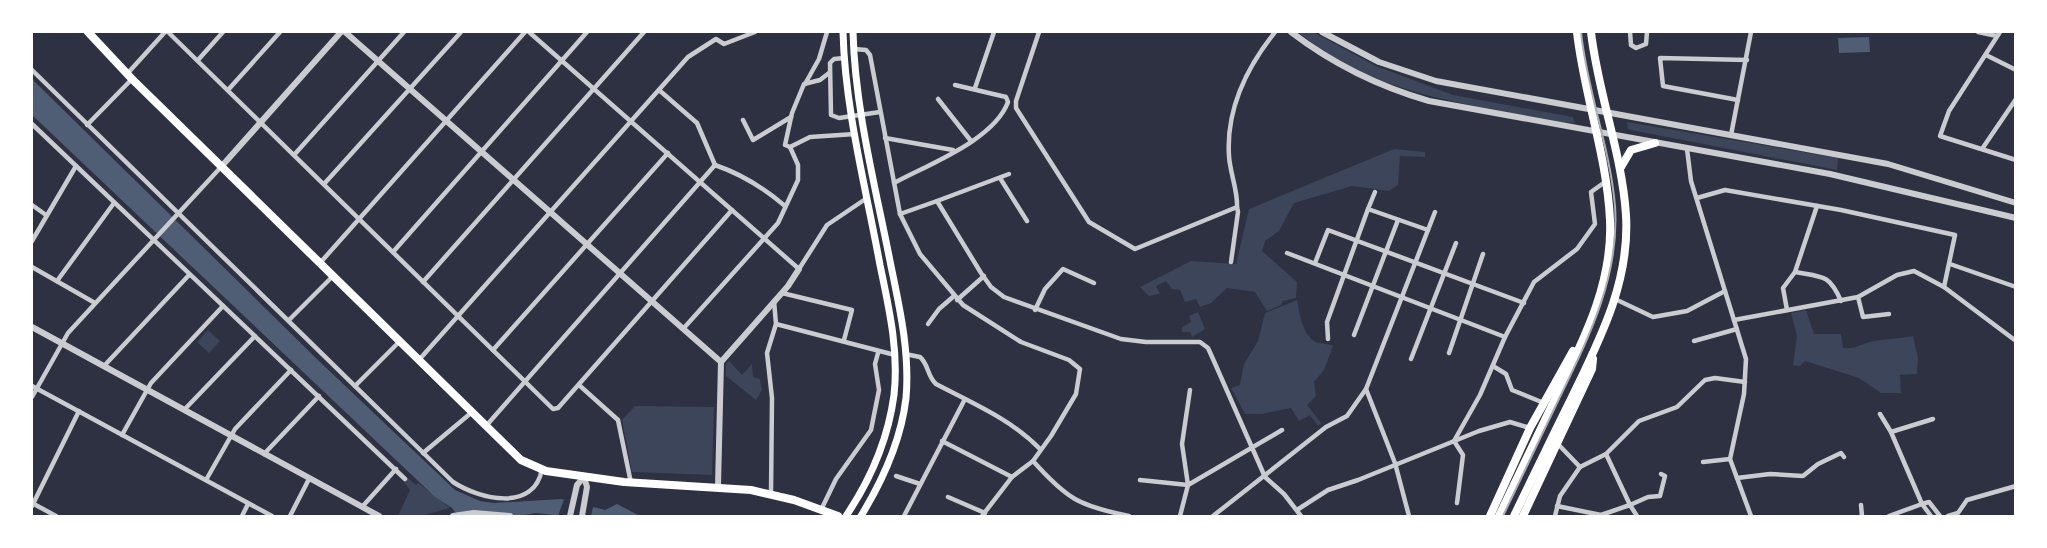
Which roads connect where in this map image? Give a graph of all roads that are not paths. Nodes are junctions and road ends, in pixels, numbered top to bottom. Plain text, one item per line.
1 (88, 32) edge
2 (167, 32) edge
3 (223, 32) edge
4 (280, 32) edge
5 (343, 32) edge
6 (404, 32) edge
7 (461, 32) edge
8 (525, 32) edge
9 (530, 32) edge
10 (587, 32) edge
11 (644, 32) edge
12 (755, 32) edge
13 (827, 32) edge
14 (843, 32) edge
15 (853, 32) edge
16 (994, 32) edge
17 (1039, 32) edge
18 (1275, 32) edge
19 (1291, 32) edge
20 (1322, 32) edge
21 (1576, 32) edge
22 (1591, 32) edge
23 (1630, 32) edge
24 (1647, 32) edge
25 (1751, 32) edge
26 (1978, 32) edge
27 (1999, 34) edge
28 (854, 49) junction
29 (1986, 55) junction
30 (844, 57) junction
31 (198, 60) junction
32 (562, 60) junction
33 (1747, 60) junction
34 (378, 61) junction
35 (32, 70) edge
36 (2016, 70) edge
37 (829, 73) junction
38 (129, 77) junction
39 (804, 84) junction
40 (955, 85) dead end
41 (594, 88) junction
42 (975, 88) junction
43 (410, 89) junction
44 (228, 90) junction
45 (659, 90) junction
46 (938, 99) dead end
47 (2016, 99) edge
48 (1738, 100) junction
49 (1590, 109) junction
50 (880, 112) junction
51 (1606, 112) junction
52 (791, 117) junction
53 (743, 120) dead end
54 (445, 121) junction
55 (631, 121) junction
56 (261, 122) junction
57 (32, 124) edge
58 (87, 125) junction
59 (1595, 132) junction
60 (855, 135) junction
61 (1613, 135) junction
62 (1731, 135) junction
63 (885, 138) junction
64 (971, 141) junction
65 (1655, 143) junction
66 (790, 147) junction
67 (1687, 149) junction
68 (954, 150) junction
69 (1982, 150) junction
70 (481, 152) junction
71 (668, 153) junction
72 (294, 155) junction
73 (2016, 160) edge
74 (715, 165) junction
75 (76, 166) junction
76 (221, 167) junction
77 (1620, 168) junction
78 (1009, 174) dead end
79 (1000, 178) junction
80 (513, 180) junction
81 (701, 181) junction
82 (1606, 182) junction
83 (894, 183) junction
84 (324, 184) junction
85 (1375, 192) dead end
86 (867, 198) junction
87 (1698, 198) junction
88 (937, 201) junction
89 (2016, 202) edge
90 (114, 203) junction
91 (32, 205) edge
92 (785, 206) junction
93 (1817, 206) junction
94 (1237, 207) junction
95 (1368, 209) junction
96 (732, 210) junction
97 (550, 212) junction
98 (1434, 212) dead end
99 (900, 214) junction
100 (46, 215) junction
101 (177, 216) junction
102 (359, 218) junction
103 (2016, 218) edge
104 (1398, 220) junction
105 (1027, 221) dead end
106 (1428, 230) junction
107 (155, 238) junction
108 (764, 238) junction
109 (32, 241) edge
110 (1357, 241) junction
111 (1456, 243) dead end
112 (588, 246) junction
113 (393, 252) junction
114 (1386, 252) junction
115 (1287, 253) dead end
116 (1483, 254) dead end
117 (1231, 262) dead end
118 (1315, 263) junction
119 (1415, 263) junction
120 (319, 264) junction
121 (1950, 264) junction
122 (32, 267) edge
123 (799, 268) junction
124 (1795, 272) junction
125 (189, 274) junction
126 (620, 274) junction
127 (1444, 274) junction
128 (1344, 275) junction
129 (984, 276) junction
130 (332, 277) junction
131 (57, 281) junction
132 (423, 282) junction
133 (1094, 284) dead end
134 (1603, 284) junction
135 (1473, 285) junction
136 (1373, 286) junction
137 (1944, 287) junction
138 (2016, 287) edge
139 (1725, 291) junction
140 (782, 292) junction
141 (1402, 297) junction
142 (1858, 297) junction
143 (956, 298) junction
144 (1615, 299) junction
145 (774, 301) junction
146 (1841, 301) junction
147 (652, 302) junction
148 (95, 303) junction
149 (1524, 303) junction
150 (223, 306) junction
151 (1431, 308) junction
152 (1035, 310) junction
153 (1787, 310) junction
154 (1889, 314) dead end
155 (458, 316) junction
156 (289, 320) junction
157 (1462, 320) junction
158 (1734, 320) junction
159 (776, 324) junction
160 (928, 324) dead end
161 (32, 327) edge
162 (1737, 328) junction
163 (683, 329) junction
164 (1354, 335) dead end
165 (255, 336) junction
166 (1505, 337) junction
167 (1328, 339) dead end
168 (844, 340) junction
169 (1694, 340) dead end
170 (2016, 341) edge
171 (399, 342) junction
172 (60, 343) junction
173 (493, 350) junction
174 (879, 353) junction
175 (1449, 353) dead end
176 (905, 354) junction
177 (896, 355) junction
178 (1593, 355) junction
179 (1411, 359) dead end
180 (418, 361) junction
181 (721, 362) junction
182 (104, 366) junction
183 (1493, 366) junction
184 (291, 370) junction
185 (525, 382) junction
186 (1745, 382) junction
187 (579, 385) junction
188 (355, 386) junction
189 (34, 387) edge
190 (147, 390) junction
191 (1190, 390) dead end
192 (1366, 390) junction
193 (319, 396) junction
194 (32, 397) edge
195 (965, 399) junction
196 (1544, 403) junction
197 (184, 410) junction
198 (79, 411) junction
199 (471, 413) junction
200 (1880, 414) dead end
201 (1933, 419) dead end
202 (485, 427) junction
203 (1530, 428) junction
204 (1282, 430) dead end
205 (1891, 432) junction
206 (122, 435) junction
207 (230, 435) junction
208 (942, 441) junction
209 (1454, 441) junction
210 (1557, 443) junction
211 (1251, 447) junction
212 (1040, 449) junction
213 (423, 453) junction
214 (264, 454) junction
215 (1606, 454) junction
216 (1844, 457) dead end
217 (1730, 459) junction
218 (1033, 461) junction
219 (1703, 462) dead end
220 (1395, 463) junction
221 (1580, 467) junction
222 (396, 469) junction
223 (542, 470) junction
224 (1661, 474) dead end
225 (584, 477) junction
226 (896, 477) dead end
227 (1012, 477) junction
228 (1265, 477) junction
229 (1737, 478) junction
230 (309, 479) junction
231 (405, 479) dead end
232 (206, 480) junction
233 (1140, 480) dead end
234 (631, 483) junction
235 (920, 484) junction
236 (1188, 484) junction
237 (718, 486) junction
238 (2016, 486) edge
239 (771, 494) junction
240 (948, 497) dead end
241 (1457, 503) dead end
242 (32, 504) edge
243 (248, 504) junction
244 (1922, 504) junction
245 (1629, 505) junction
246 (1862, 505) dead end
247 (1557, 506) junction
248 (362, 507) junction
249 (821, 510) junction
250 (1297, 510) junction
251 (983, 515) edge
252 (56, 516) edge
253 (242, 516) edge
254 (272, 516) edge
255 (290, 516) edge
256 (379, 516) edge
257 (453, 516) edge
258 (510, 516) edge
259 (570, 516) edge
260 (582, 516) edge
261 (838, 516) edge
262 (846, 516) edge
263 (861, 516) edge
264 (904, 516) edge
265 (1129, 516) edge
266 (1180, 516) edge
267 (1213, 516) edge
268 (1301, 516) edge
269 (1409, 516) edge
270 (1490, 516) edge
271 (1499, 516) edge
272 (1514, 516) edge
273 (1523, 516) edge
274 (1555, 516) edge
275 (1637, 516) edge
276 (1751, 516) edge
277 (1862, 516) edge
278 (1889, 516) edge
279 (1931, 516) edge
280 (1940, 516) edge
281 (1948, 516) edge

1 - 38 main road
2 - 31 street
2 - 38 street
3 - 31 street
4 - 44 street
5 - 34 street
5 - 56 street
6 - 34 street
7 - 43 street
8 - 54 street
9 - 32 street
10 - 32 street
11 - 41 street
12 - 45 street
13 - 39 street
14 - 30 main road
15 - 28 main road
16 - 42 street
17 - 94 street
18 - 94 street
19 - 59 street
20 - 49 street
21 - 49 highway
22 - 51 highway
23 - 24 street
25 - 33 street
26 - 27 street
27 - 29 street
28 - 50 street
28 - 176 main road
29 - 36 street
29 - 69 street
30 - 37 street
30 - 60 main road
31 - 44 street
32 - 41 street
32 - 70 street
33 - 48 street
33 - 48 street
34 - 43 street
34 - 72 street
35 - 58 street
37 - 39 street
37 - 50 street
38 - 58 street
38 - 76 main road
39 - 52 street
40 - 42 street
41 - 55 street
41 - 80 street
42 - 64 street
43 - 54 street
43 - 84 street
44 - 56 street
45 - 55 street
45 - 74 street
46 - 64 street
47 - 69 street
48 - 62 street
49 - 51 street
49 - 59 highway
50 - 63 street
51 - 61 highway
51 - 62 street
52 - 53 street
52 - 66 street
54 - 70 street
54 - 102 street
55 - 71 street
55 - 97 street
56 - 72 street
56 - 76 street
57 - 75 street
58 - 101 street
59 - 61 street
59 - 82 highway
60 - 66 street
60 - 86 main road
61 - 65 street
61 - 77 highway
62 - 89 street
63 - 68 street
63 - 83 street
64 - 68 street
65 - 67 street
65 - 77 highway
66 - 92 street
67 - 87 street
67 - 103 street
68 - 83 street
69 - 73 street
70 - 80 street
70 - 113 street
71 - 81 street
71 - 112 street
72 - 84 street
74 - 81 street
74 - 92 street
75 - 90 street
75 - 100 street
76 - 101 street
76 - 120 main road
77 - 144 highway
78 - 79 street
79 - 88 street
79 - 105 street
80 - 97 street
80 - 132 street
81 - 96 street
81 - 126 street
82 - 134 highway
82 - 149 street
83 - 99 street
84 - 102 street
85 - 95 street
86 - 123 street
86 - 177 main road
87 - 93 street
87 - 139 street
88 - 99 street
88 - 129 street
90 - 107 street
90 - 131 street
91 - 100 street
92 - 108 street
93 - 121 street
93 - 124 street
94 - 117 street
95 - 104 street
95 - 110 street
96 - 108 street
96 - 147 street
97 - 112 street
97 - 155 street
98 - 106 street
99 - 143 street
100 - 109 street
101 - 107 street
101 - 156 street
102 - 113 street
102 - 120 street
104 - 106 street
104 - 114 street
106 - 119 street
107 - 125 street
107 - 148 street
108 - 123 street
108 - 163 street
110 - 114 street
110 - 118 street
110 - 128 street
111 - 127 street
112 - 126 street
112 - 173 street
113 - 132 street
114 - 119 street
114 - 136 street
115 - 118 street
116 - 135 street
118 - 128 street
119 - 127 street
119 - 141 street
120 - 130 main road
121 - 137 street
121 - 138 street
122 - 131 street
123 - 140 street
124 - 146 street
124 - 153 street
125 - 150 street
125 - 182 street
126 - 147 street
126 - 185 street
127 - 135 street
127 - 151 street
128 - 136 street
128 - 167 street
129 - 143 street
129 - 152 street
130 - 156 street
130 - 171 main road
131 - 148 street
132 - 155 street
133 - 152 street
134 - 196 highway
134 - 271 highway
135 - 149 street
135 - 157 street
136 - 141 street
136 - 164 street
137 - 142 street
137 - 170 street
139 - 144 street
139 - 158 street
140 - 145 street
140 - 168 street
141 - 151 street
141 - 192 street
142 - 146 street
142 - 154 street
143 - 160 street
143 - 212 street
144 - 178 highway
145 - 159 street
145 - 181 street
146 - 153 street
147 - 163 street
147 - 187 street
148 - 172 street
149 - 166 street
150 - 165 street
150 - 190 street
151 - 157 street
151 - 179 street
152 - 211 street
153 - 158 street
155 - 173 street
155 - 180 street
156 - 188 street
157 - 166 street
157 - 175 street
158 - 162 street
159 - 168 street
159 - 239 street
161 - 172 street
162 - 169 street
162 - 186 street
163 - 181 street
165 - 184 street
165 - 197 street
166 - 183 street
168 - 174 street
171 - 180 main road
171 - 188 street
172 - 182 street
172 - 189 street
173 - 185 street
174 - 177 street
174 - 249 street
176 - 195 street
176 - 263 main road
177 - 262 main road
178 - 210 highway
178 - 272 highway
180 - 199 main road
181 - 237 street
182 - 190 street
183 - 196 street
183 - 209 street
184 - 193 street
184 - 207 street
185 - 187 street
185 - 202 street
186 - 215 street
186 - 217 street
187 - 234 street
188 - 213 street
189 - 194 street
189 - 198 street
190 - 197 street
190 - 206 street
191 - 236 street
192 - 220 street
192 - 228 street
193 - 214 street
193 - 222 street
195 - 208 street
195 - 212 street
196 - 203 highway
197 - 207 street
198 - 206 street
198 - 242 street
199 - 202 main road
199 - 213 street
200 - 205 street
201 - 205 street
202 - 223 main road
203 - 209 street
203 - 270 highway
204 - 211 street
205 - 244 street
206 - 232 street
207 - 214 street
207 - 232 street
208 - 227 street
208 - 235 street
209 - 220 street
209 - 241 street
210 - 221 street
210 - 273 highway
211 - 228 street
211 - 236 street
212 - 218 street
213 - 223 street
214 - 230 street
215 - 221 street
215 - 245 street
216 - 229 street
217 - 219 street
217 - 229 street
218 - 227 street
218 - 265 street
220 - 250 street
220 - 269 street
221 - 247 street
222 - 231 street
222 - 248 street
223 - 225 main road
224 - 245 street
225 - 234 main road
225 - 259 street
225 - 260 street
226 - 235 street
227 - 251 street
228 - 250 street
228 - 267 street
229 - 276 street
230 - 248 street
230 - 255 street
232 - 243 street
233 - 236 street
234 - 237 main road
235 - 264 street
236 - 266 street
237 - 239 main road
238 - 281 street
239 - 249 main road
240 - 251 street
242 - 252 street
243 - 253 street
243 - 254 street
244 - 278 street
244 - 279 street
244 - 280 street
245 - 247 street
245 - 275 street
246 - 277 street
247 - 274 street
248 - 256 street
249 - 261 main road
250 - 268 street
257 - 258 street

